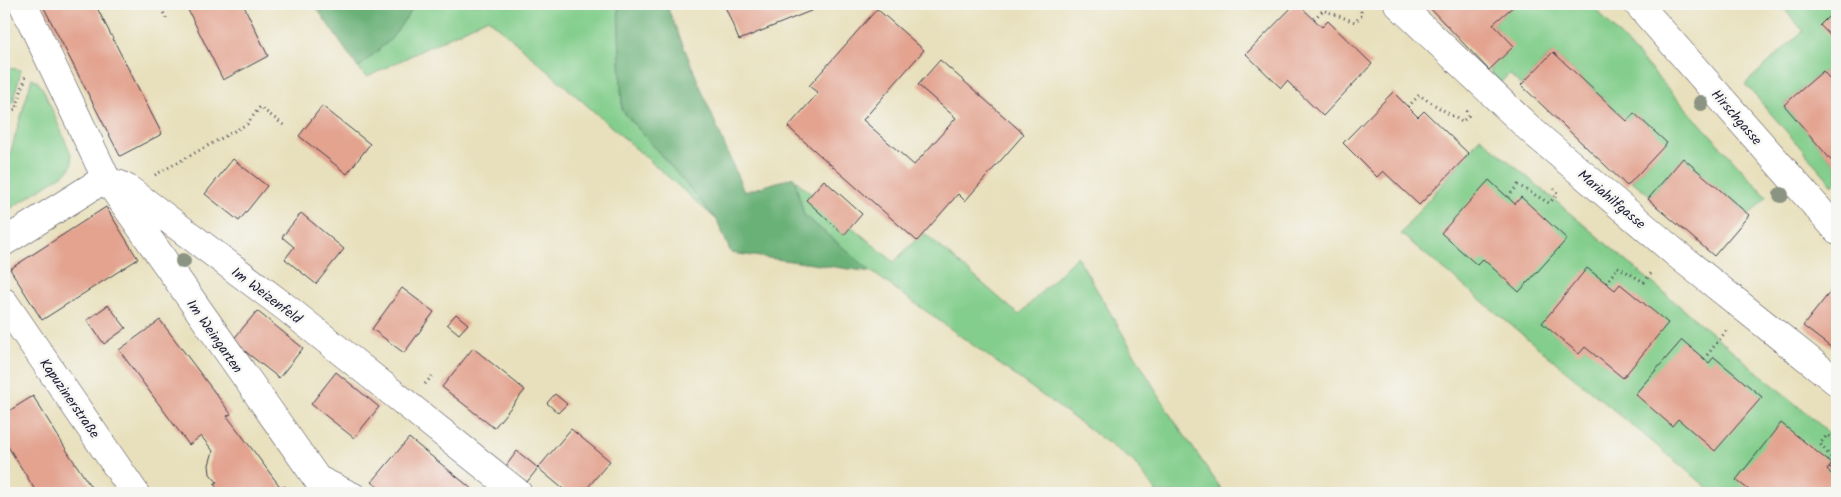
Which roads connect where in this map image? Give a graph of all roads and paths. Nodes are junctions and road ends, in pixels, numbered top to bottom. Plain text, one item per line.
1 (23, 4) edge
2 (159, 4) edge
3 (1359, 4) edge
4 (1398, 4) edge
5 (1638, 4) edge
6 (1314, 19) dead end
7 (167, 20) dead end
8 (28, 66) dead end
9 (1461, 99) dead end
10 (1408, 107) dead end
11 (4, 112) edge
12 (286, 127) dead end
13 (4, 136) edge
14 (4, 154) edge
15 (117, 183) junction
16 (1552, 187) dead end
17 (1508, 197) dead end
18 (1837, 230) edge
19 (4, 242) edge
20 (1656, 267) dead end
21 (1606, 283) dead end
22 (4, 302) edge
23 (1729, 328) dead end
24 (1704, 359) dead end
25 (1837, 382) edge
26 (1837, 442) edge
27 (307, 468) junction
28 (1830, 469) dead end
29 (135, 493) edge
30 (327, 493) edge
31 (357, 493) edge
32 (518, 493) edge

1 - 15 street
2 - 7 path
3 - 6 path
4 - 25 street, Mariahilfgasse
5 - 18 street, Hirschgasse
8 - 11 path
9 - 10 path
12 - 15 path
13 - 14 path
15 - 19 street
15 - 27 street, Im Weingarten
15 - 32 street, Im Weizenfeld
16 - 17 path
20 - 21 path
22 - 29 street, Kapuzinerstraße
23 - 24 path
26 - 28 path
27 - 30 street, Im Weingarten
27 - 31 lane

